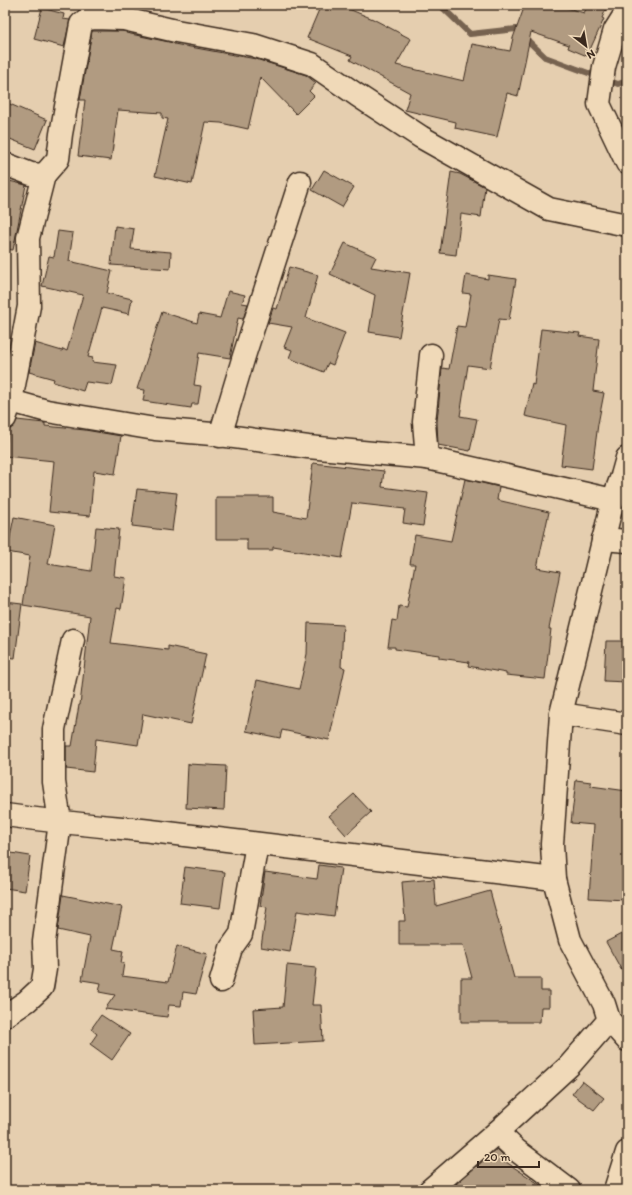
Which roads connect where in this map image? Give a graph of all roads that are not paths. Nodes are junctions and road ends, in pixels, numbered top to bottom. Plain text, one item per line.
1 (627, 11) edge
2 (627, 163) edge
3 (5, 164) edge
4 (44, 175) junction
5 (300, 182) dead end
6 (627, 225) edge
7 (431, 355) dead end
8 (8, 409) edge
9 (220, 436) junction
10 (427, 458) junction
11 (627, 458) edge
12 (613, 500) junction
13 (603, 539) junction
14 (627, 541) edge
15 (72, 640) dead end
16 (562, 714) junction
17 (627, 724) edge
18 (5, 815) edge
19 (60, 822) junction
20 (256, 844) junction
21 (554, 879) junction
22 (221, 982) dead end
23 (5, 1016) edge
24 (609, 1020) junction
25 (627, 1040) edge
26 (497, 1132) junction
27 (627, 1152) edge
28 (430, 1190) edge
29 (569, 1190) edge
30 (615, 1190) edge

1 - 2 street
3 - 4 street
4 - 6 street
4 - 8 street
5 - 9 street
7 - 10 street
8 - 9 street
9 - 10 street
10 - 12 street
11 - 12 street
12 - 13 street
13 - 14 street
13 - 16 street
15 - 19 street
16 - 17 street
16 - 21 street
18 - 19 street
19 - 20 street
19 - 23 street
20 - 21 street
20 - 22 street
21 - 24 street
24 - 25 street
24 - 26 street
26 - 28 street
26 - 29 street
27 - 30 street

